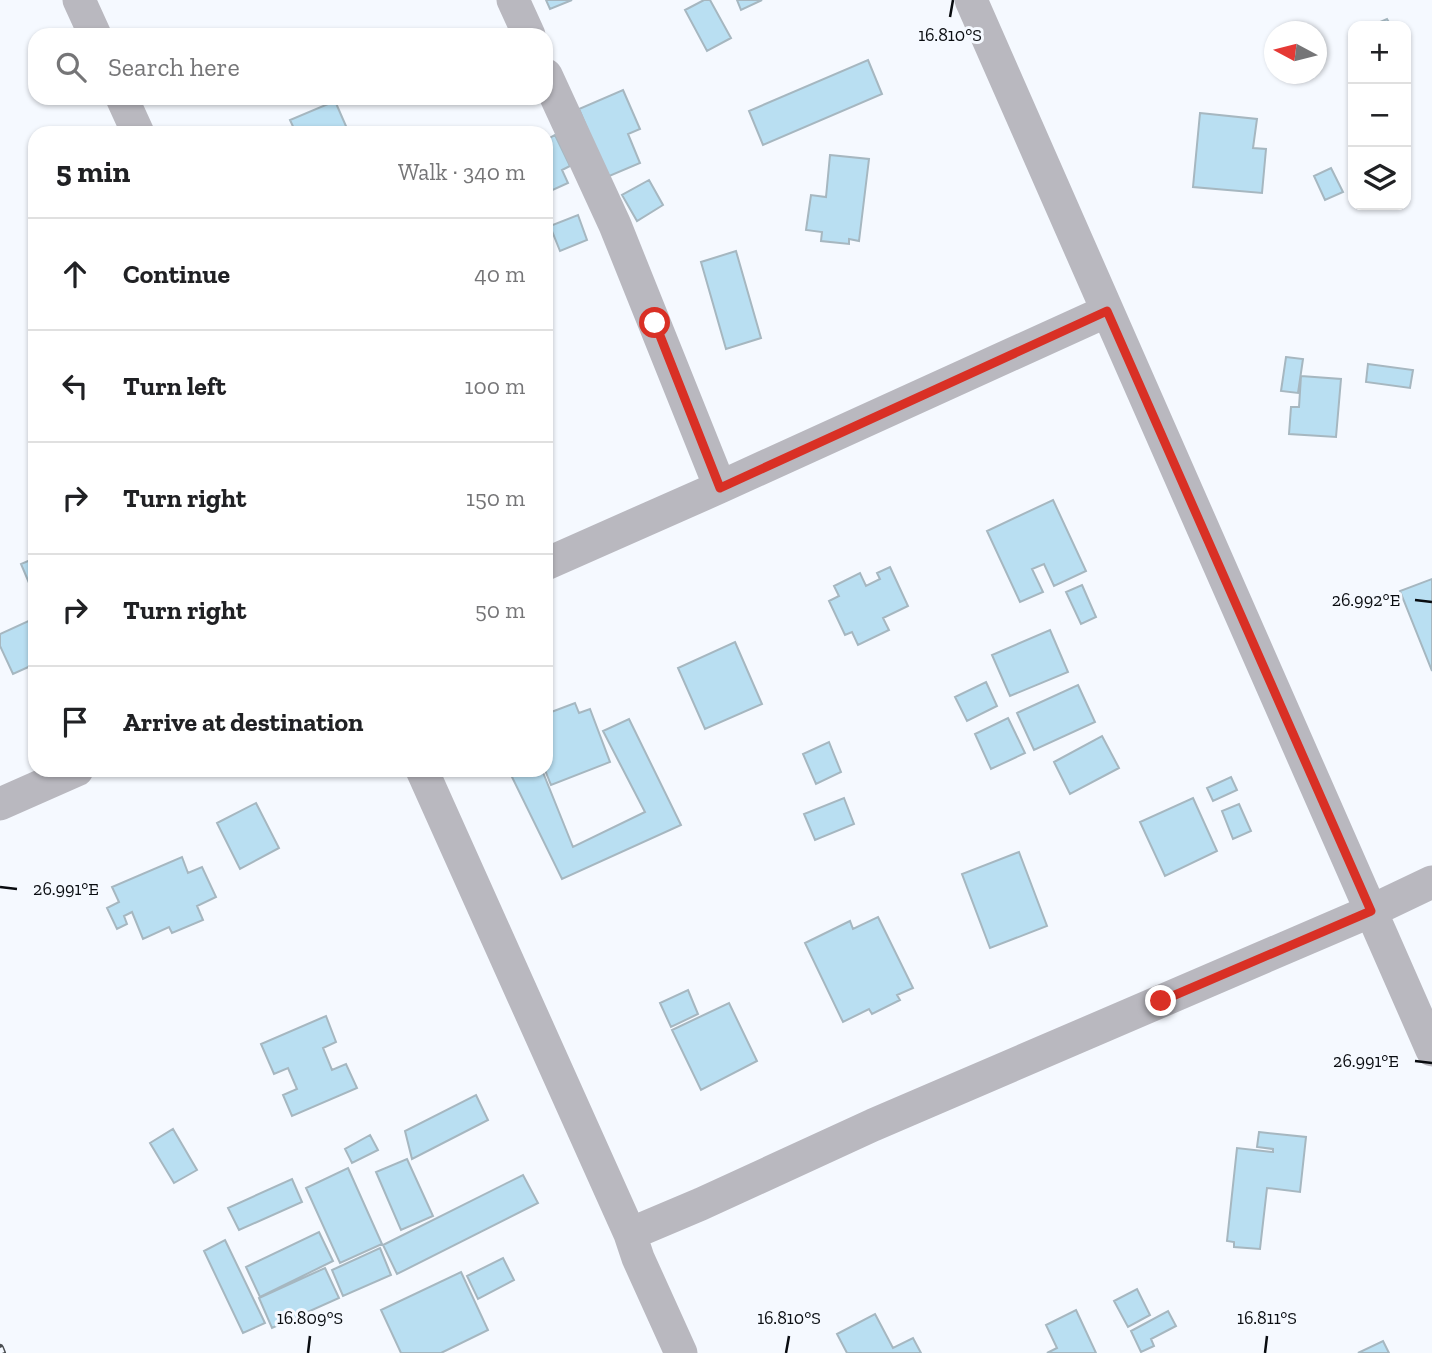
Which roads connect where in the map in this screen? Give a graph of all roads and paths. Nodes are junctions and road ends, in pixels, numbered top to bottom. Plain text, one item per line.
1 (79, 0) edge
2 (513, 0) edge
3 (971, 0) edge
4 (92, 28) edge
5 (526, 28) edge
6 (553, 92) edge
7 (125, 105) edge
8 (135, 126) edge
9 (1107, 311) junction
10 (720, 488) junction
11 (553, 561) edge
12 (61, 777) edge
13 (425, 777) edge
14 (0, 804) edge
15 (1432, 882) edge
16 (1371, 911) junction
17 (1432, 1050) edge
18 (630, 1234) junction
19 (681, 1353) edge

1 - 4 street
2 - 5 street
3 - 9 street
6 - 10 street
7 - 8 street
9 - 10 street
9 - 16 street
10 - 11 street
12 - 14 street
13 - 18 street
15 - 16 street
16 - 17 street
16 - 18 street
18 - 19 street

